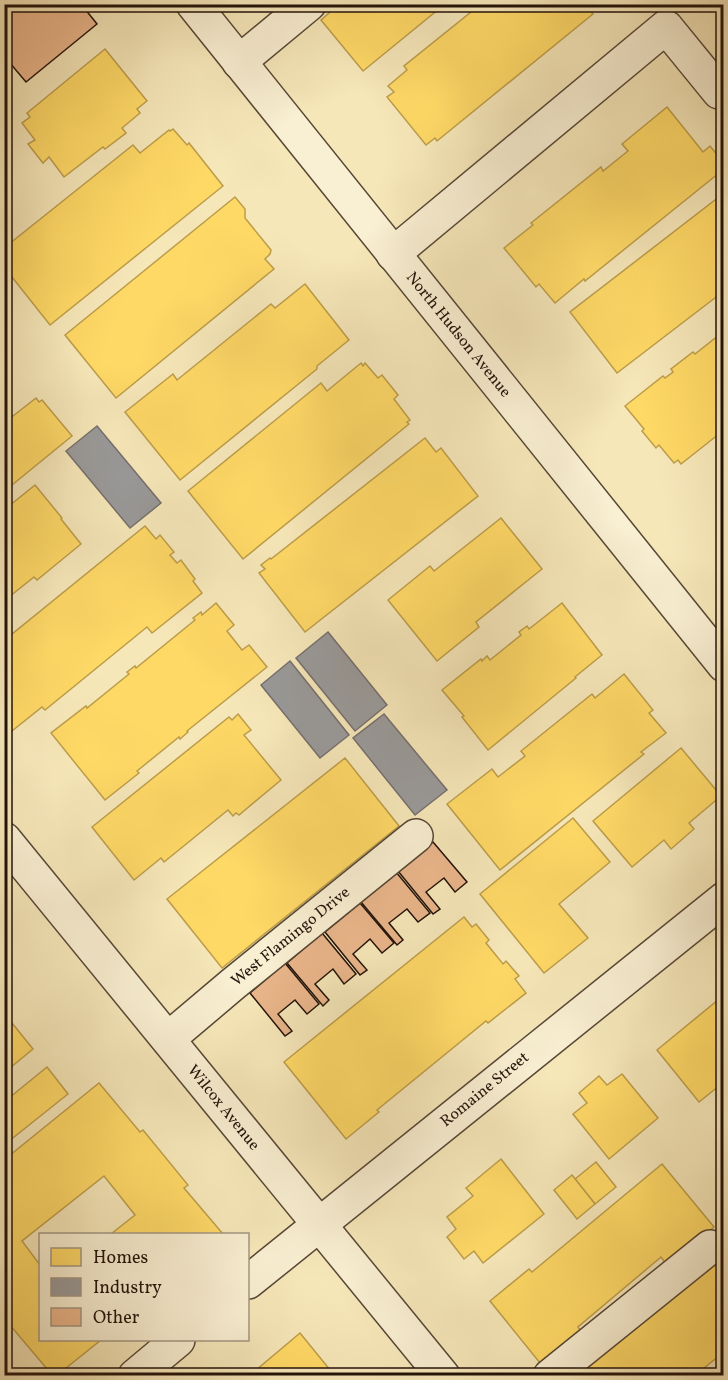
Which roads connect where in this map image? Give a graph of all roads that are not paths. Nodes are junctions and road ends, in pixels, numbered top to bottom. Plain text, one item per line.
1 (193, 4) edge
2 (309, 4) edge
3 (239, 62) junction
4 (723, 88) edge
5 (393, 254) junction
6 (723, 665) edge
7 (416, 836) dead end
8 (4, 839) edge
9 (723, 899) edge
10 (168, 1039) junction
11 (318, 1224) junction
12 (710, 1247) dead end
13 (249, 1281) edge
14 (177, 1341) edge
15 (135, 1376) edge
16 (443, 1376) edge
17 (550, 1376) edge

1 - 3 street, North Hudson Avenue
2 - 3 street
3 - 5 street, North Hudson Avenue
4 - 5 street
5 - 6 street, North Hudson Avenue
7 - 10 street, West Flamingo Drive
8 - 10 street, Wilcox Avenue
9 - 11 street, Romaine Street
10 - 11 street, Wilcox Avenue
11 - 13 street, Romaine Street
11 - 16 street, Wilcox Avenue
12 - 17 street
14 - 15 street

